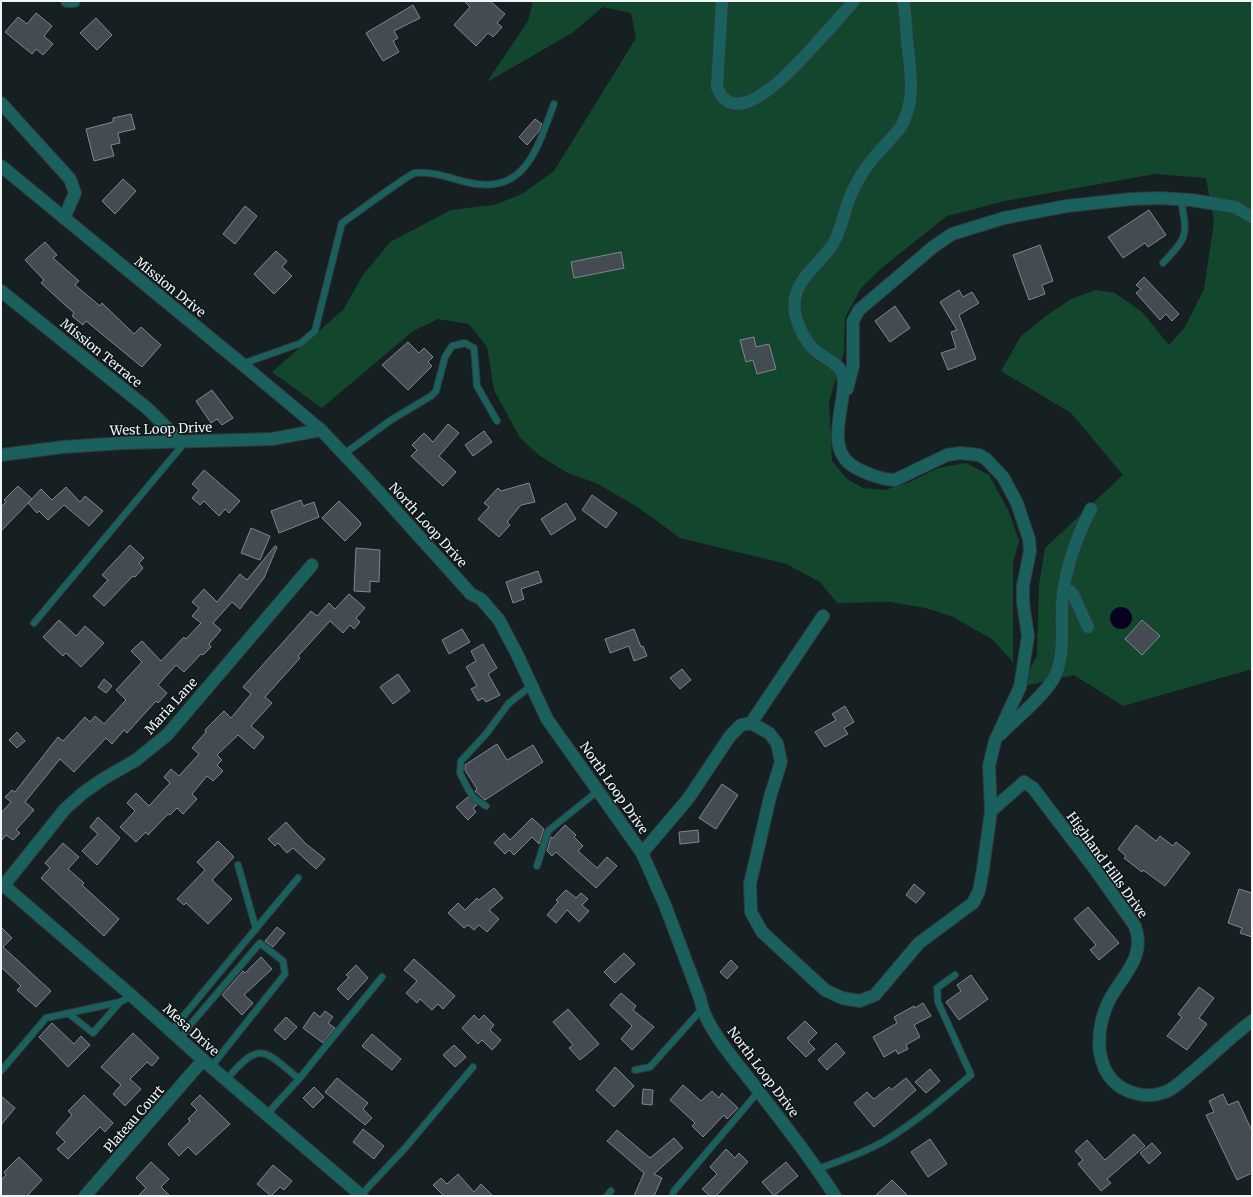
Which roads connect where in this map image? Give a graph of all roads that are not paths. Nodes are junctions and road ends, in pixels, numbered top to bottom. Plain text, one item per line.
1 (67, 1) edge
2 (74, 1) edge
3 (722, 1) edge
4 (854, 1) edge
5 (903, 1) edge
6 (1, 103) edge
7 (554, 104) dead end
8 (1, 166) edge
9 (1181, 200) junction
10 (1252, 217) edge
11 (64, 218) junction
12 (1163, 263) dead end
13 (1, 291) edge
14 (242, 364) junction
15 (841, 411) junction
16 (497, 421) dead end
17 (321, 430) junction
18 (183, 441) junction
19 (344, 454) junction
20 (1, 455) edge
21 (1091, 509) dead end
22 (312, 565) dead end
23 (1063, 593) junction
24 (823, 616) dead end
25 (34, 623) dead end
26 (1088, 627) dead end
27 (531, 686) junction
28 (751, 723) junction
29 (995, 740) junction
30 (599, 790) junction
31 (486, 806) dead end
32 (991, 811) junction
33 (642, 853) junction
34 (238, 865) dead end
35 (538, 866) dead end
36 (298, 878) dead end
37 (2, 884) edge
38 (256, 929) junction
39 (955, 976) dead end
40 (382, 977) dead end
41 (132, 996) junction
42 (120, 1002) junction
43 (702, 1009) junction
44 (68, 1013) junction
45 (1252, 1021) edge
46 (176, 1035) junction
47 (207, 1063) junction
48 (472, 1067) dead end
49 (635, 1070) dead end
50 (1, 1071) edge
51 (226, 1079) junction
52 (299, 1079) junction
53 (759, 1091) junction
54 (267, 1114) junction
55 (818, 1169) junction
56 (362, 1195) edge
57 (85, 1196) edge
58 (672, 1196) edge
59 (835, 1196) edge

1 - 2 street
3 - 4 street
5 - 15 street
6 - 11 street
7 - 14 lane
8 - 11 street, Mission Drive
9 - 10 street
9 - 12 lane
9 - 15 street
11 - 14 street, Mission Drive
13 - 18 street, Mission Terrace
14 - 17 street, Mission Drive
15 - 29 street
16 - 19 lane
17 - 18 street, West Loop Drive
17 - 19 street, North Loop Drive
18 - 20 street, West Loop Drive
18 - 25 lane
19 - 27 street, North Loop Drive
21 - 23 street
22 - 37 street, Maria Lane
23 - 26 street
23 - 29 street
24 - 28 street
27 - 30 street, North Loop Drive
27 - 31 lane
28 - 32 street
28 - 33 street
29 - 32 street
30 - 33 street, North Loop Drive
30 - 35 lane
32 - 45 street, Highland Hills Drive
33 - 43 street, North Loop Drive
34 - 38 lane
36 - 38 lane
37 - 41 street, Mesa Drive
38 - 46 lane
39 - 55 lane
40 - 52 lane
41 - 42 lane
41 - 46 street, Mesa Drive
42 - 44 lane
42 - 44 lane
43 - 49 lane
43 - 53 street, North Loop Drive
44 - 50 lane
46 - 47 street, Mesa Drive
46 - 47 lane
47 - 51 street, Mesa Drive
47 - 57 street, Plateau Court
48 - 56 lane
51 - 52 lane
51 - 54 street, Mesa Drive
52 - 54 lane
53 - 55 street, North Loop Drive
53 - 58 lane
54 - 56 street, Mesa Drive
55 - 59 street, North Loop Drive

